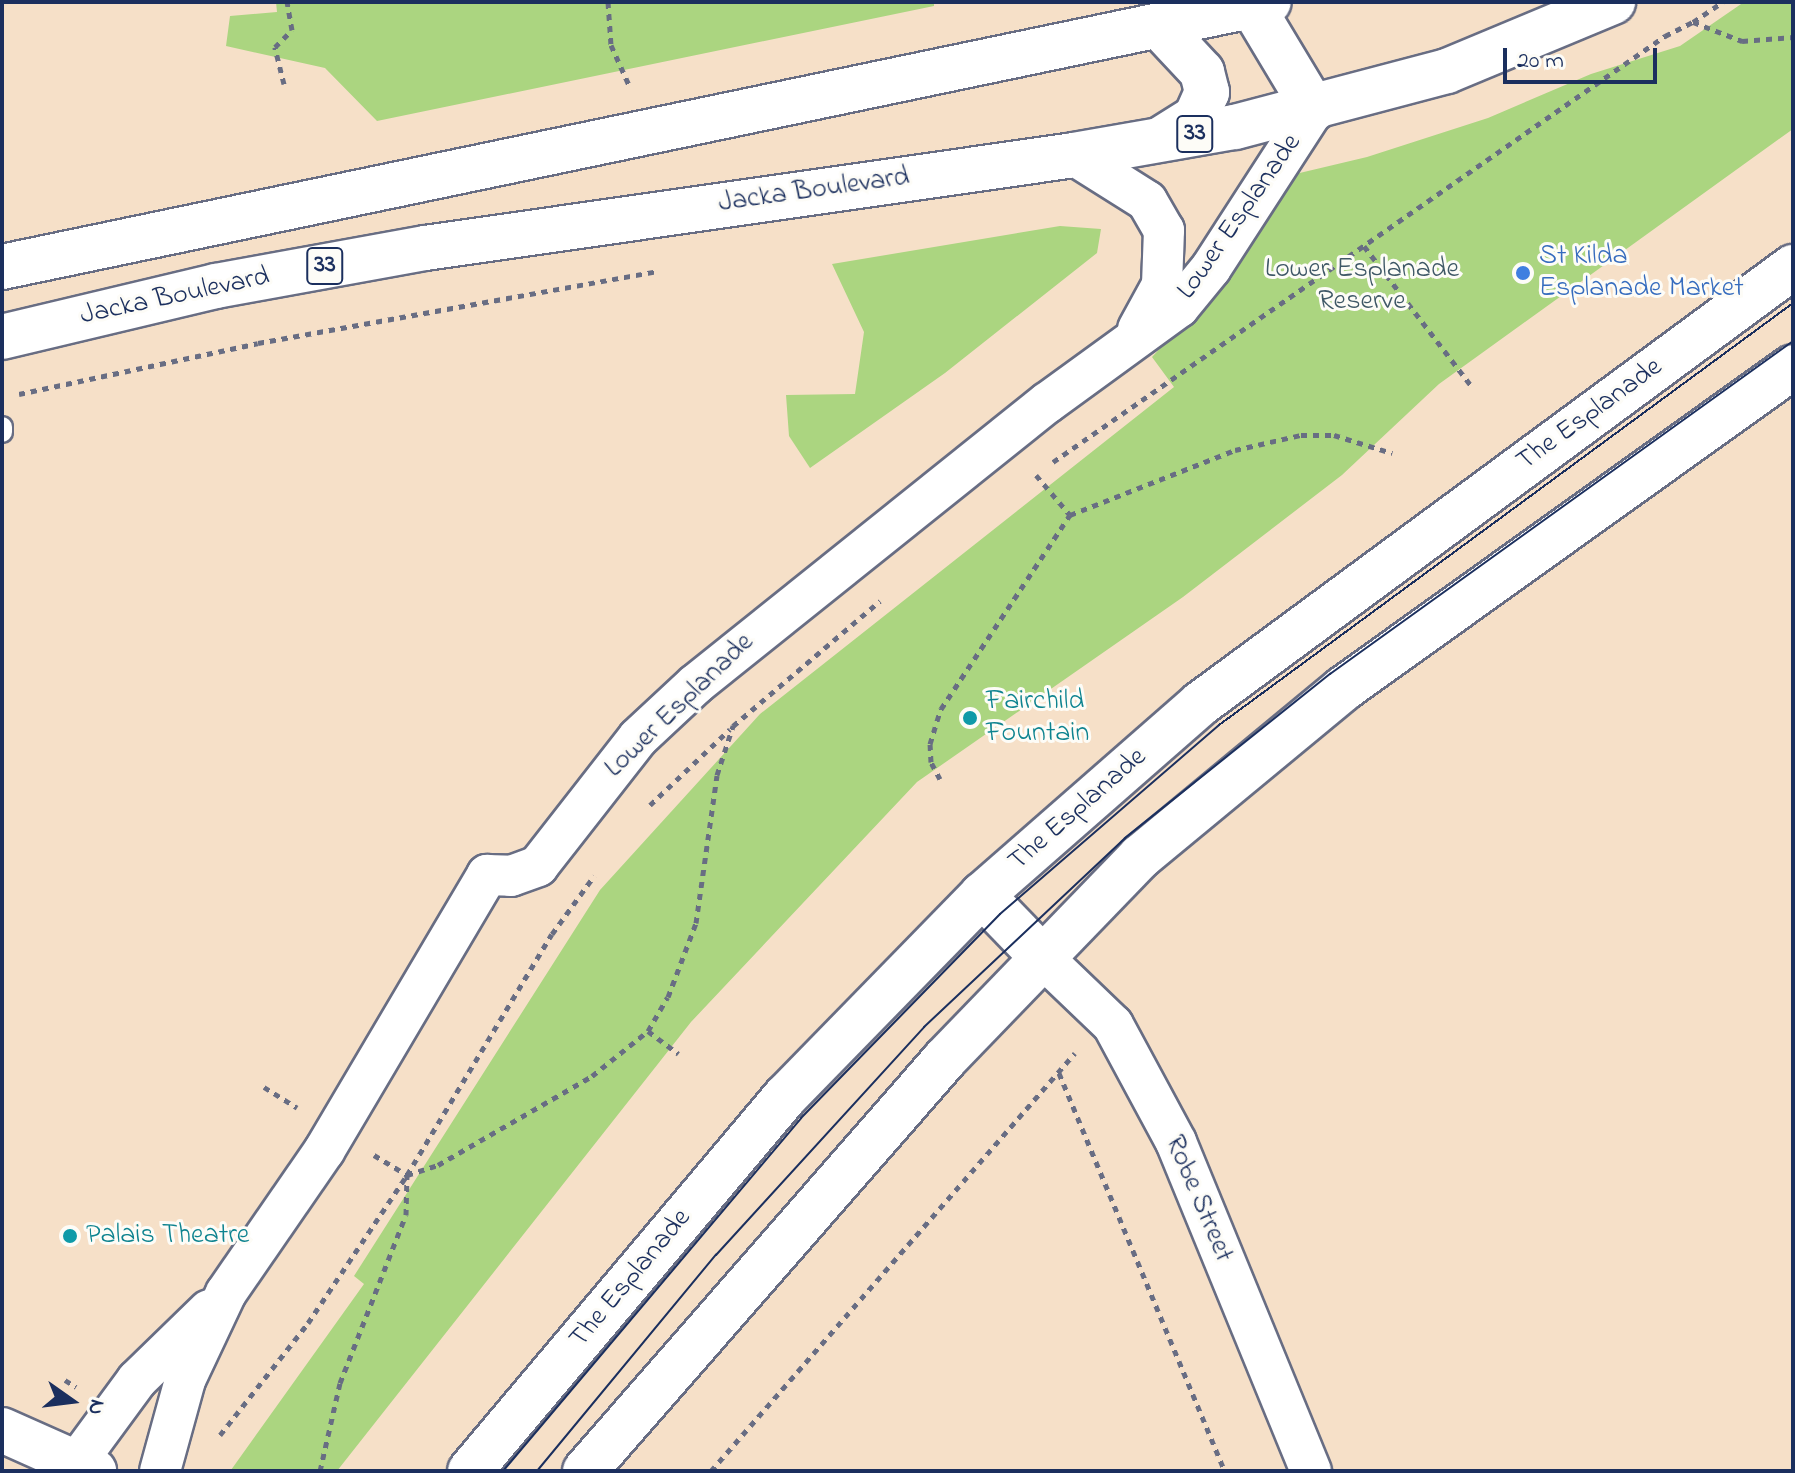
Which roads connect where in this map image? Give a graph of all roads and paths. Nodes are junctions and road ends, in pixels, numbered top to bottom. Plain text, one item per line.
1 (287, 2) edge
2 (608, 2) edge
3 (1613, 2) edge
4 (1723, 2) edge
5 (1260, 4) edge
6 (1693, 22) junction
7 (1159, 26) junction
8 (1793, 37) edge
9 (284, 84) dead end
10 (629, 85) dead end
11 (1314, 109) junction
12 (1158, 141) junction
13 (1074, 155) junction
14 (1364, 246) junction
15 (2, 267) edge
16 (1793, 267) edge
17 (658, 271) dead end
18 (2, 337) edge
19 (1122, 348) junction
20 (1793, 367) edge
21 (1472, 387) dead end
22 (10, 396) dead end
23 (1392, 453) dead end
24 (1036, 475) junction
25 (1025, 483) dead end
26 (1070, 515) junction
27 (887, 596) dead end
28 (733, 726) junction
29 (940, 779) dead end
30 (644, 812) dead end
31 (599, 869) dead end
32 (982, 895) junction
33 (1040, 955) junction
34 (648, 1031) junction
35 (1076, 1052) dead end
36 (678, 1054) dead end
37 (1059, 1073) junction
38 (407, 1175) junction
39 (226, 1293) junction
40 (2, 1430) edge
41 (216, 1441) dead end
42 (85, 1467) edge
43 (160, 1471) edge
44 (320, 1471) edge
45 (470, 1471) edge
46 (585, 1471) edge
47 (711, 1471) edge
48 (1225, 1471) edge
49 (1311, 1471) edge

1 - 9 path
2 - 10 path
3 - 11 street, Jacka Boulevard / 33
4 - 6 path
5 - 7 street, 33
5 - 11 street
6 - 8 path
6 - 14 path
7 - 12 street
7 - 15 street, 33
11 - 12 street, Jacka Boulevard / 33
11 - 19 street, Lower Esplanade
12 - 13 street, Jacka Boulevard / 33
13 - 18 street, Jacka Boulevard / 33
13 - 19 street, Lower Esplanade
14 - 21 path
14 - 24 path
16 - 32 street, The Esplanade
17 - 22 path
19 - 39 street, Lower Esplanade
20 - 33 street
23 - 26 path
24 - 25 path
24 - 26 path
26 - 29 path
27 - 28 path
28 - 30 path
28 - 34 path
31 - 38 path
32 - 33 street
32 - 45 street, The Esplanade
33 - 46 street
33 - 49 street, Robe Street
34 - 36 path
34 - 38 path
35 - 37 path
37 - 47 path
37 - 48 path
38 - 41 path
38 - 44 path
39 - 42 street, Lower Esplanade
39 - 43 street, Lower Esplanade
40 - 42 street

